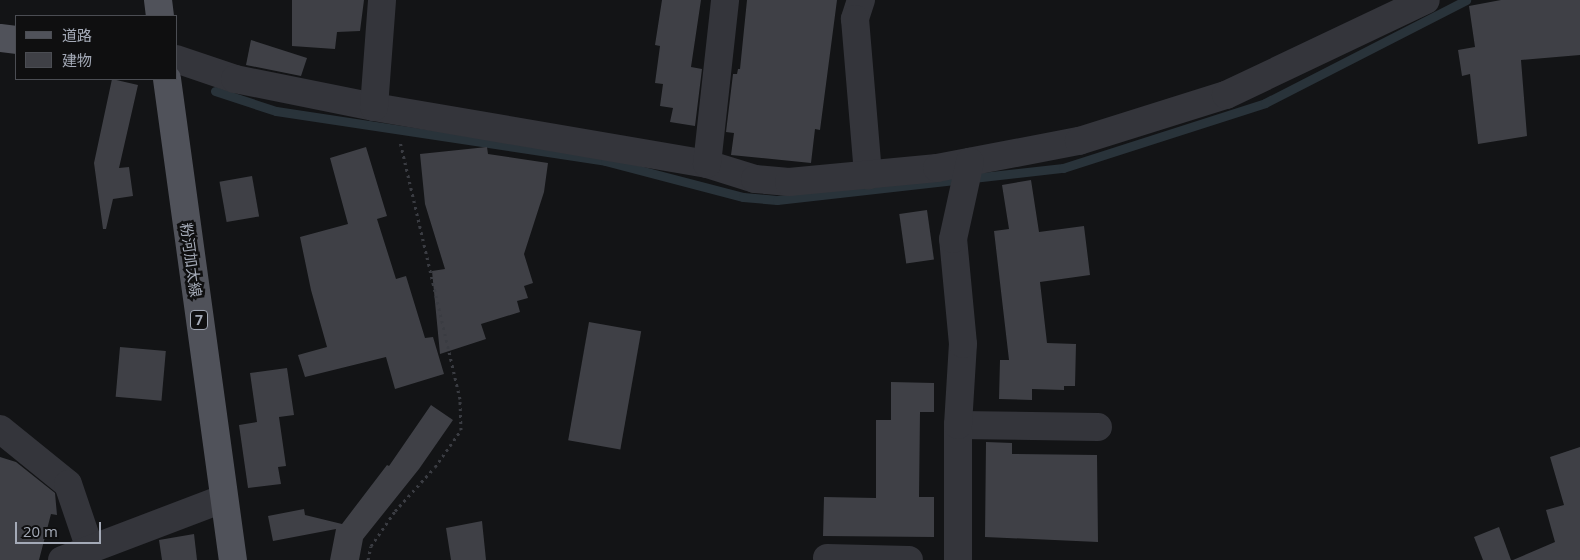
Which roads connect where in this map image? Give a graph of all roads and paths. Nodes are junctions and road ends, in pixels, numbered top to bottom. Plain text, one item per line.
1 (158, 0) edge
2 (382, 0) edge
3 (725, 0) edge
4 (861, 0) edge
5 (1426, 0) edge
6 (160, 15) edge
7 (0, 38) edge
8 (15, 40) edge
9 (178, 60) edge
10 (167, 80) edge
11 (384, 109) junction
12 (970, 162) junction
13 (707, 164) junction
14 (868, 175) junction
15 (958, 425) junction
16 (1098, 428) dead end
17 (0, 429) edge
18 (223, 499) junction
19 (90, 549) junction
20 (827, 558) dead end
21 (62, 560) edge
22 (233, 560) edge
23 (368, 560) edge
24 (909, 560) edge
25 (958, 560) edge

1 - 6 main road
2 - 11 street
3 - 13 street
4 - 14 street
5 - 12 street
7 - 8 main road
9 - 11 street
10 - 18 main road, 粉河加太線 / 7
11 - 13 street
11 - 23 path
12 - 14 street
12 - 15 street
13 - 14 street
15 - 16 street
15 - 25 street
17 - 19 street
18 - 19 street
18 - 22 main road, 粉河加太線 / 7
19 - 21 street
20 - 24 street

